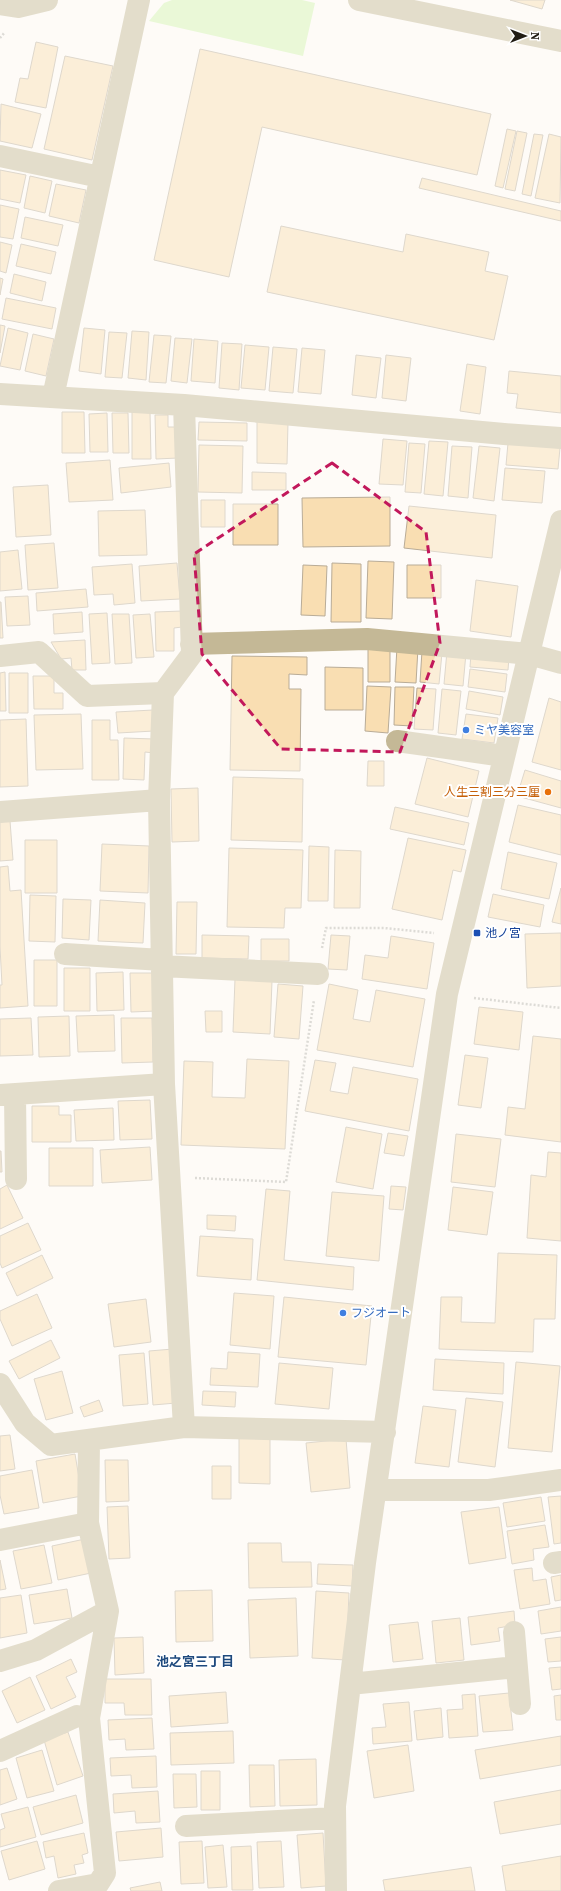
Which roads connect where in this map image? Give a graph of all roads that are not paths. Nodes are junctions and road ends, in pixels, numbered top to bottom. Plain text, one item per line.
1 (48, 0) edge
2 (139, 0) edge
3 (359, 0) edge
4 (0, 4) edge
5 (561, 42) edge
6 (0, 156) edge
7 (100, 177) junction
8 (0, 394) edge
9 (53, 397) junction
10 (184, 405) junction
11 (561, 438) edge
12 (561, 521) edge
13 (191, 644) junction
14 (529, 654) junction
15 (0, 656) edge
16 (561, 663) edge
17 (163, 693) junction
18 (397, 741) dead end
19 (504, 756) junction
20 (159, 800) junction
21 (0, 812) edge
22 (65, 954) dead end
23 (162, 963) junction
24 (318, 974) road end
25 (164, 1084) junction
26 (7, 1095) edge
27 (16, 1179) dead end
28 (0, 1384) edge
29 (8, 1411) edge
30 (184, 1427) junction
31 (385, 1432) junction
32 (89, 1441) junction
33 (561, 1480) edge
34 (376, 1490) junction
35 (88, 1523) junction
36 (0, 1540) edge
37 (108, 1610) junction
38 (514, 1632) dead end
39 (0, 1661) edge
40 (516, 1667) junction
41 (350, 1684) junction
42 (520, 1704) dead end
43 (89, 1718) junction
44 (0, 1751) edge
45 (335, 1818) junction
46 (186, 1826) dead end
47 (60, 1891) edge
48 (336, 1891) edge

1 - 4 street
2 - 7 street
3 - 5 street
6 - 7 street
7 - 9 street
8 - 9 street
9 - 10 street
10 - 11 street
10 - 13 street
12 - 14 street
13 - 14 street
13 - 17 street
14 - 16 street
14 - 19 street
15 - 17 street
17 - 20 street
18 - 19 street
19 - 31 street
20 - 21 street
20 - 23 street
22 - 23 street
23 - 24 street
23 - 25 street
25 - 26 street
25 - 30 street
26 - 27 street
28 - 29 street
29 - 32 street
30 - 31 street
30 - 32 street
31 - 34 street
32 - 35 street
33 - 34 street
34 - 41 street
35 - 36 street
35 - 37 street
37 - 39 street
37 - 43 street
38 - 40 street
40 - 41 street
40 - 42 street
41 - 45 street
43 - 44 street
43 - 47 street
45 - 46 street
45 - 48 street

